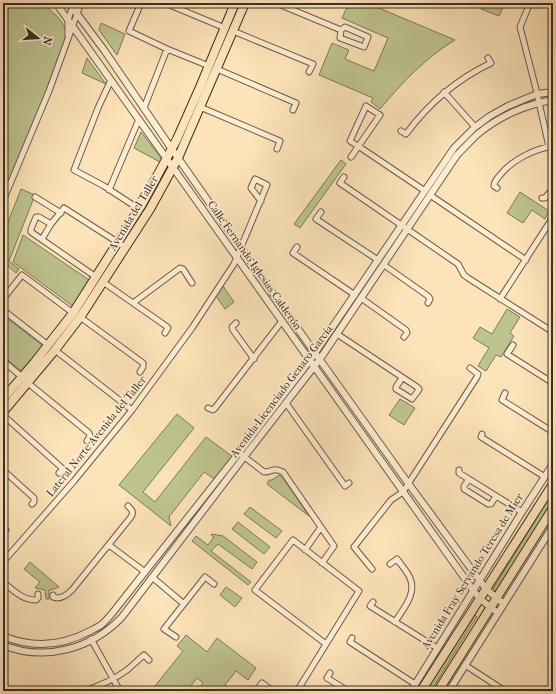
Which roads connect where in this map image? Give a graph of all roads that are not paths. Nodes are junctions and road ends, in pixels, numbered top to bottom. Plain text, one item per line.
1 (56, 3) edge
2 (81, 3) edge
3 (140, 3) edge
4 (165, 3) edge
5 (235, 3) edge
6 (245, 3) edge
7 (276, 3) edge
8 (530, 3) edge
9 (71, 5) edge
10 (77, 14) junction
11 (68, 20) junction
12 (73, 27) junction
13 (229, 29) junction
14 (341, 30) junction
15 (67, 41) junction
16 (167, 49) junction
17 (488, 58) dead end
18 (213, 68) junction
19 (309, 72) dead end
20 (111, 80) junction
21 (444, 92) junction
22 (553, 92) edge
23 (537, 94) junction
24 (553, 100) edge
25 (539, 103) junction
26 (200, 107) junction
27 (144, 108) junction
28 (293, 110) dead end
29 (139, 119) junction
30 (475, 127) junction
31 (401, 131) dead end
32 (358, 146) junction
33 (551, 146) edge
34 (172, 148) junction
35 (277, 149) dead end
36 (351, 157) dead end
37 (167, 158) junction
38 (178, 158) junction
39 (446, 160) junction
40 (452, 164) junction
41 (173, 167) junction
42 (344, 176) dead end
43 (497, 188) dead end
44 (109, 190) junction
45 (553, 190) edge
46 (425, 191) junction
47 (430, 195) junction
48 (36, 197) dead end
49 (542, 198) dead end
50 (3, 201) edge
51 (261, 201) dead end
52 (139, 209) junction
53 (321, 212) dead end
54 (61, 213) junction
55 (553, 217) edge
56 (51, 224) junction
57 (401, 226) junction
58 (408, 230) junction
59 (42, 240) junction
60 (121, 245) junction
61 (241, 247) junction
62 (296, 247) dead end
63 (237, 257) junction
64 (378, 260) junction
65 (526, 260) junction
66 (384, 265) junction
67 (99, 280) junction
68 (192, 283) dead end
69 (355, 295) junction
70 (361, 298) junction
71 (3, 299) edge
72 (500, 299) junction
73 (133, 303) junction
74 (428, 303) dead end
75 (3, 310) edge
76 (76, 315) junction
77 (282, 321) junction
78 (236, 323) dead end
79 (553, 332) edge
80 (166, 333) dead end
81 (337, 334) junction
82 (404, 338) dead end
83 (513, 345) dead end
84 (52, 348) junction
85 (315, 352) junction
86 (254, 359) junction
87 (310, 360) junction
88 (320, 360) junction
89 (3, 361) edge
90 (314, 367) junction
91 (470, 368) dead end
92 (140, 372) dead end
93 (402, 378) junction
94 (25, 380) junction
95 (553, 383) edge
96 (505, 393) dead end
97 (3, 399) edge
98 (286, 403) junction
99 (208, 408) dead end
100 (132, 410) junction
101 (3, 414) edge
102 (261, 430) junction
103 (553, 432) edge
104 (482, 434) dead end
105 (87, 441) dead end
106 (242, 455) junction
107 (553, 464) edge
108 (3, 470) edge
109 (459, 470) dead end
110 (59, 473) dead end
111 (545, 477) junction
112 (469, 479) junction
113 (349, 483) dead end
114 (408, 483) junction
115 (553, 484) edge
116 (403, 492) junction
117 (496, 496) junction
118 (32, 504) dead end
119 (128, 506) dead end
120 (553, 508) edge
121 (522, 512) junction
122 (3, 527) edge
123 (321, 527) junction
124 (552, 529) edge
125 (3, 535) edge
126 (109, 545) junction
127 (165, 547) junction
128 (305, 550) junction
129 (171, 552) junction
130 (3, 562) edge
131 (322, 563) junction
132 (390, 564) dead end
133 (372, 569) dead end
134 (145, 572) junction
135 (152, 578) junction
136 (480, 581) junction
137 (3, 582) edge
138 (214, 584) dead end
139 (486, 589) junction
140 (473, 590) junction
141 (38, 594) dead end
142 (53, 594) dead end
143 (497, 598) junction
144 (480, 599) junction
145 (373, 602) dead end
146 (184, 604) junction
147 (504, 604) junction
148 (491, 607) junction
149 (114, 612) junction
150 (498, 613) junction
151 (122, 617) junction
152 (395, 622) junction
153 (3, 636) edge
154 (176, 637) dead end
155 (352, 638) dead end
156 (91, 639) junction
157 (44, 644) junction
158 (326, 644) junction
159 (3, 645) edge
160 (437, 648) junction
161 (44, 653) junction
162 (149, 660) dead end
163 (465, 665) junction
164 (330, 673) dead end
165 (113, 679) junction
166 (415, 684) junction
167 (84, 691) edge
168 (120, 691) edge
169 (256, 691) edge
170 (273, 691) edge
171 (297, 691) edge
172 (348, 691) edge
173 (411, 691) edge
174 (421, 691) edge
175 (438, 691) edge
176 (449, 691) edge
177 (506, 691) edge

1 - 11 street, Calle Fernando Iglesias Calderón
2 - 10 street
3 - 16 street
4 - 13 street
5 - 13 main road, Avenida del Taller
6 - 13 main road, Avenida del Taller
7 - 14 street
8 - 23 street
9 - 10 street, Calle Fernando Iglesias Calderón
9 - 11 street
10 - 12 street
10 - 27 street, Calle Fernando Iglesias Calderón
11 - 12 street, Calle Fernando Iglesias Calderón
11 - 15 street
12 - 15 street
12 - 20 street, Calle Fernando Iglesias Calderón
13 - 18 main road, Avenida del Taller
13 - 19 street
14 - 14 street
15 - 50 street
16 - 18 street
16 - 27 street
17 - 21 street
18 - 26 main road, Avenida del Taller
18 - 28 street
18 - 34 main road, Avenida del Taller
20 - 29 street, Calle Fernando Iglesias Calderón
20 - 44 street
21 - 30 street
21 - 31 street
22 - 23 street, Avenida Licenciado Genaro García
23 - 25 street
23 - 30 street, Avenida Licenciado Genaro García
24 - 25 street, Avenida Licenciado Genaro García
25 - 33 street
25 - 40 street, Avenida Licenciado Genaro García
26 - 35 street
26 - 38 main road, Avenida del Taller
27 - 34 street, Calle Fernando Iglesias Calderón
29 - 37 street, Calle Fernando Iglesias Calderón
29 - 44 street
30 - 39 street, Avenida Licenciado Genaro García
32 - 32 street
32 - 36 street
32 - 46 street
33 - 43 street
34 - 37 main road, Avenida del Taller
34 - 38 street, Calle Fernando Iglesias Calderón
37 - 41 street, Calle Fernando Iglesias Calderón
37 - 52 main road, Avenida del Taller
38 - 41 main road, Avenida del Taller
38 - 61 street, Calle Fernando Iglesias Calderón
39 - 40 street
39 - 46 street, Avenida Licenciado Genaro García
40 - 47 street, Avenida Licenciado Genaro García
41 - 60 main road, Avenida del Taller
41 - 63 street, Calle Fernando Iglesias Calderón
42 - 57 street
44 - 52 street
45 - 49 street
46 - 57 street, Avenida Licenciado Genaro García
47 - 58 street, Avenida Licenciado Genaro García
47 - 65 street
48 - 54 street
51 - 61 street, Lateral Norte Avenida del Taller
52 - 60 main road, Avenida del Taller
53 - 64 street
54 - 56 street
54 - 60 street
55 - 65 street
56 - 59 street
56 - 59 street
57 - 58 street
57 - 64 street, Avenida Licenciado Genaro García
58 - 66 street, Avenida Licenciado Genaro García
58 - 72 street
59 - 67 street
60 - 67 main road, Avenida del Taller
61 - 63 street, Lateral Norte Avenida del Taller
61 - 85 street, Calle Fernando Iglesias Calderón
62 - 69 street
63 - 77 street, Calle Fernando Iglesias Calderón
63 - 100 street, Lateral Norte Avenida del Taller
64 - 69 street, Avenida Licenciado Genaro García
65 - 72 street
66 - 70 street, Avenida Licenciado Genaro García
66 - 74 street
67 - 73 street
67 - 76 main road, Avenida del Taller
68 - 73 street
69 - 85 street, Avenida Licenciado Genaro García
70 - 81 street, Avenida Licenciado Genaro García
70 - 82 street
71 - 76 street
72 - 79 street
73 - 80 street
75 - 84 street
76 - 84 main road, Avenida del Taller
76 - 92 street
77 - 86 street
77 - 87 street, Calle Fernando Iglesias Calderón
78 - 86 street
81 - 88 street, Avenida Licenciado Genaro García
81 - 93 street
83 - 95 street
84 - 94 main road, Avenida del Taller
84 - 100 street
85 - 87 street, Avenida Licenciado Genaro García
85 - 88 street, Calle Fernando Iglesias Calderón
86 - 99 street
87 - 90 street, Calle Fernando Iglesias Calderón
87 - 102 street, Avenida Licenciado Genaro García
88 - 90 street, Avenida Licenciado Genaro García
88 - 114 street, Calle Fernando Iglesias Calderón
89 - 94 street
90 - 98 street, Avenida Licenciado Genaro García
90 - 116 street, Calle Fernando Iglesias Calderón
91 - 114 street
93 - 93 street
94 - 97 main road, Avenida del Taller
94 - 101 main road, Avenida del Taller
94 - 105 street
96 - 103 street
98 - 102 street, Avenida Licenciado Genaro García
98 - 113 street
100 - 130 street, Lateral Norte Avenida del Taller
101 - 110 street
102 - 106 street, Avenida Licenciado Genaro García
104 - 111 street
106 - 123 street
106 - 127 street, Avenida Licenciado Genaro García
106 - 129 street, Avenida Licenciado Genaro García
107 - 111 street, Avenida Fray Servando Teresa de Mier
108 - 118 street
109 - 112 street
111 - 121 street, Avenida Fray Servando Teresa de Mier
112 - 117 street
112 - 117 street
114 - 116 street
114 - 136 street, Calle Fernando Iglesias Calderón
115 - 139 main road, Avenida Fray Servando Teresa de Mier
116 - 133 street
116 - 140 street, Calle Fernando Iglesias Calderón
117 - 121 street
119 - 126 street
120 - 143 main road
121 - 136 street, Avenida Fray Servando Teresa de Mier
122 - 125 street
123 - 128 street
123 - 131 street
124 - 147 street
126 - 134 street
126 - 142 street
127 - 129 street
127 - 134 street, Avenida Licenciado Genaro García
128 - 131 street
128 - 158 street
129 - 135 street, Avenida Licenciado Genaro García
131 - 158 street
132 - 152 street
134 - 149 street, Avenida Licenciado Genaro García
135 - 146 street
135 - 151 street, Avenida Licenciado Genaro García
136 - 139 street, Calle Fernando Iglesias Calderón
136 - 140 street, Avenida Fray Servando Teresa de Mier
137 - 141 street
138 - 146 street
139 - 143 street, Calle Fernando Iglesias Calderón
139 - 144 main road, Avenida Fray Servando Teresa de Mier
140 - 144 street, Calle Fernando Iglesias Calderón
140 - 160 street, Avenida Fray Servando Teresa de Mier
143 - 147 street, Calle Fernando Iglesias Calderón
143 - 148 main road
144 - 148 street, Calle Fernando Iglesias Calderón
144 - 174 main road, Avenida Fray Servando Teresa de Mier
145 - 152 street
146 - 154 street
147 - 150 street
148 - 150 street, Calle Fernando Iglesias Calderón
148 - 175 main road
149 - 151 street
149 - 157 street, Avenida Licenciado Genaro García
150 - 163 street
151 - 156 street, Avenida Licenciado Genaro García
152 - 160 street
153 - 157 street, Avenida Licenciado Genaro García
155 - 166 street
156 - 161 street, Avenida Licenciado Genaro García
156 - 165 street
157 - 161 street
158 - 171 street
159 - 161 street, Avenida Licenciado Genaro García
160 - 166 street, Avenida Fray Servando Teresa de Mier
162 - 165 street
163 - 176 street
163 - 177 street
164 - 172 street
165 - 167 street
165 - 168 street
166 - 173 street, Avenida Fray Servando Teresa de Mier
169 - 170 street

